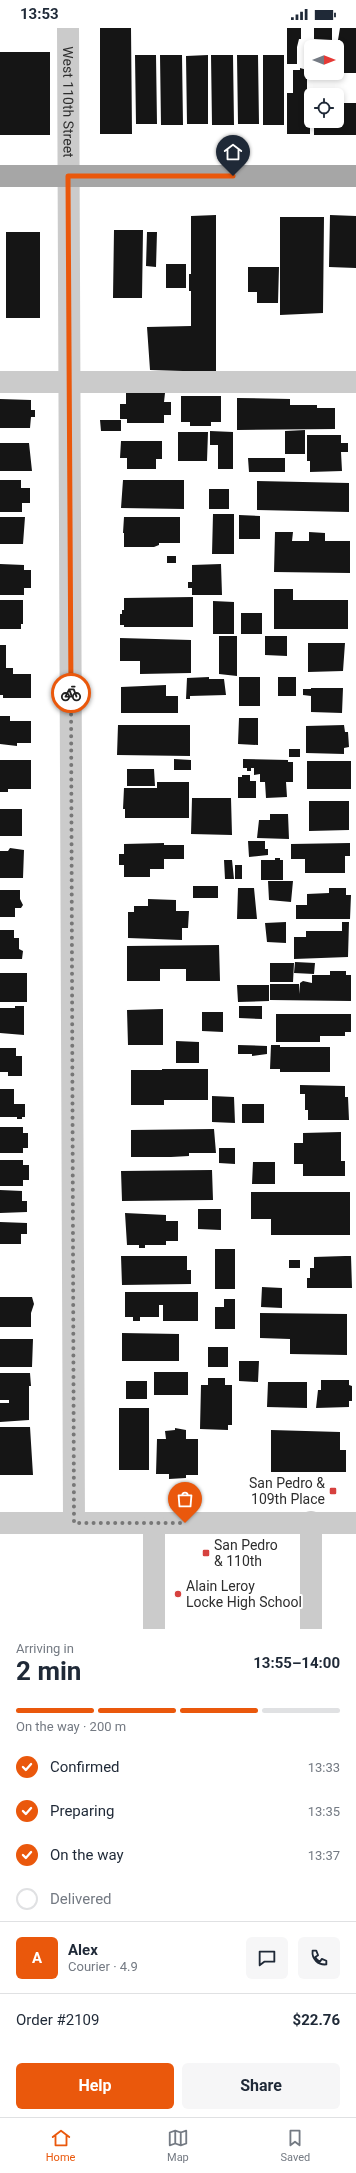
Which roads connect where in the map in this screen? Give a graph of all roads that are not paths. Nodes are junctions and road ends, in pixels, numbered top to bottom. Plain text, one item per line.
1 (68, 28) edge
2 (0, 176) edge
3 (68, 176) junction
4 (356, 176) edge
5 (0, 382) edge
6 (69, 382) junction
7 (356, 382) edge
8 (311, 1522) junction
9 (0, 1523) edge
10 (74, 1523) junction
11 (154, 1523) junction
12 (356, 1523) edge
13 (154, 1629) edge
14 (311, 1629) edge

1 - 3 street, West 110th Street
2 - 3 main road
3 - 4 main road
3 - 6 street, West 110th Street
5 - 6 street
6 - 7 street
6 - 10 street, West 110th Street
8 - 11 street
8 - 12 street
8 - 14 street
9 - 10 street
10 - 11 street
11 - 13 street

